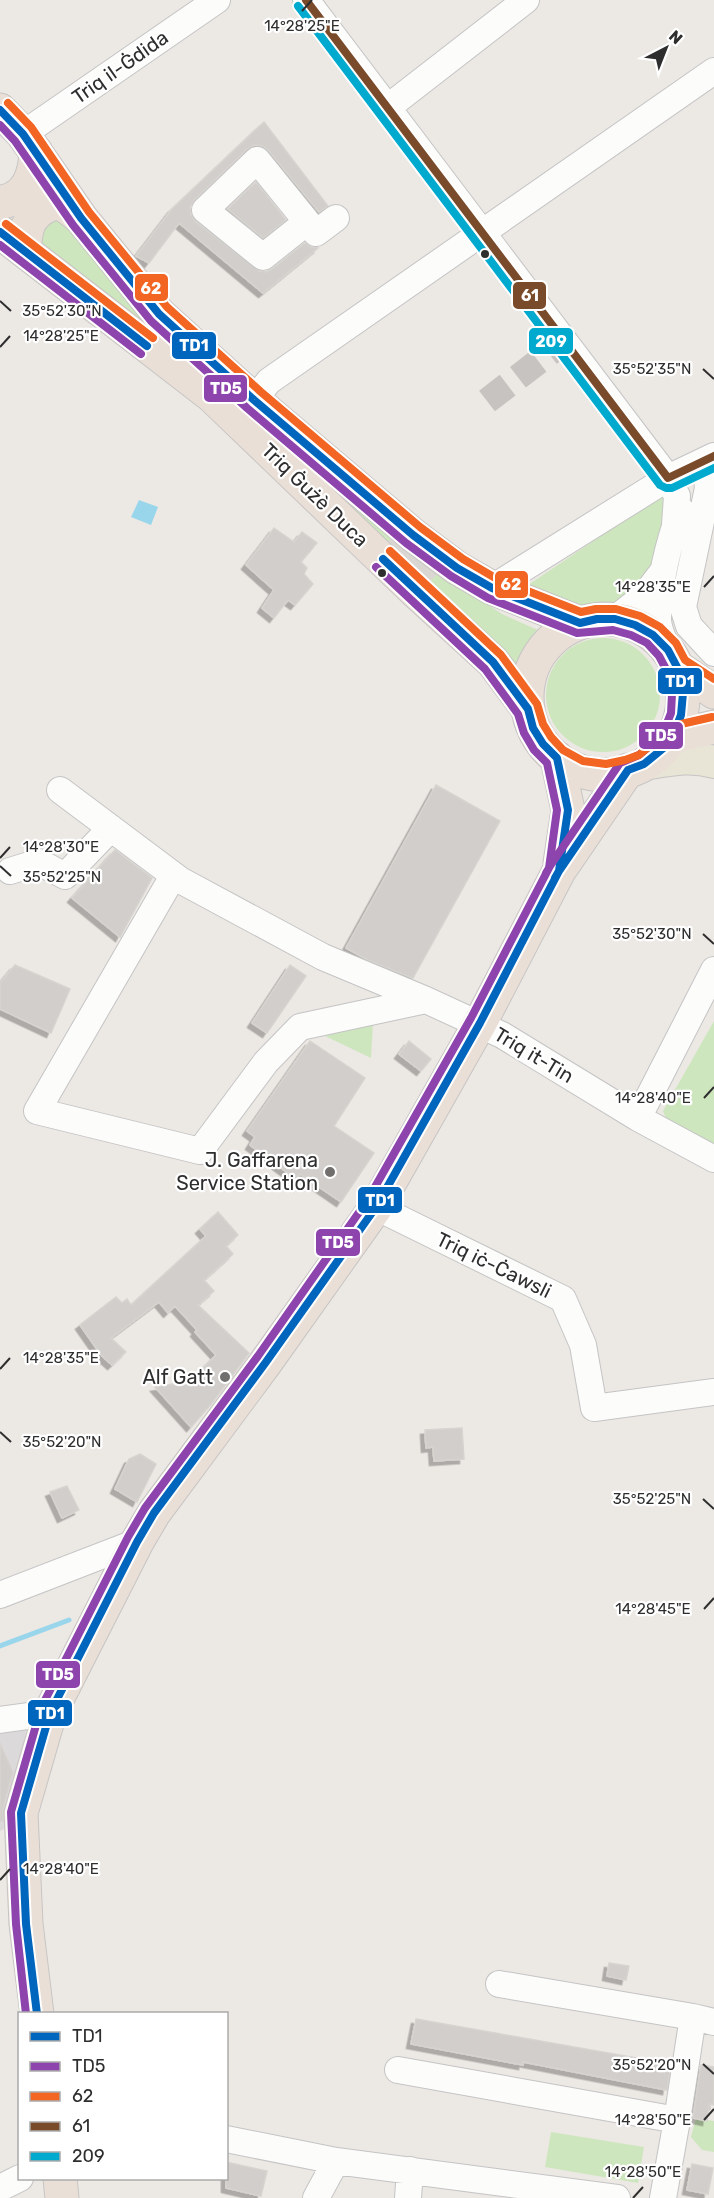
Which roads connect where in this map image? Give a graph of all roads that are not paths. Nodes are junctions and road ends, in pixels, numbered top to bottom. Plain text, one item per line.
1 (217, 0) edge
2 (306, 0) edge
3 (526, 0) edge
4 (714, 71) edge
5 (387, 108) junction
6 (13, 129) edge
7 (0, 202) edge
8 (81, 218) junction
9 (336, 218) dead end
10 (307, 222) dead end
11 (482, 233) junction
12 (12, 241) edge
13 (254, 400) junction
14 (710, 459) edge
15 (668, 478) junction
16 (675, 525) junction
17 (664, 570) junction
18 (492, 588) junction
19 (615, 619) junction
20 (580, 623) junction
21 (714, 653) edge
22 (672, 658) junction
23 (714, 692) edge
24 (528, 709) junction
25 (714, 727) edge
26 (673, 736) junction
27 (557, 758) junction
28 (714, 762) edge
29 (636, 767) junction
30 (60, 790) dead end
31 (111, 828) junction
32 (10, 871) dead end
33 (559, 871) junction
34 (180, 880) junction
35 (712, 980) edge
36 (426, 1000) junction
37 (480, 1023) junction
38 (638, 1118) junction
39 (714, 1159) edge
40 (376, 1207) junction
41 (714, 1392) edge
42 (137, 1542) junction
43 (0, 1595) edge
44 (50, 1713) junction
45 (0, 1720) edge
46 (499, 1984) dead end
47 (37, 2012) edge
48 (704, 2020) edge
49 (398, 2070) dead end
50 (677, 2120) junction
51 (228, 2139) edge
52 (336, 2161) junction
53 (410, 2170) junction
54 (18, 2179) edge
55 (60, 2180) edge
56 (0, 2188) edge
57 (62, 2198) edge
58 (316, 2198) edge
59 (408, 2198) edge
60 (617, 2198) edge
61 (663, 2198) edge

1 - 6 street, Triq il-Ġdida
2 - 5 street
3 - 5 street
4 - 11 street
5 - 11 street
6 - 7 highway
6 - 8 highway
8 - 12 highway
8 - 13 highway
9 - 10 street
11 - 13 street
11 - 15 street
12 - 24 highway, Triq Ġużè Duca
13 - 18 highway
14 - 15 street
14 - 16 street
14 - 21 street
15 - 16 street
15 - 18 street
16 - 17 street
17 - 19 street
17 - 22 street
18 - 20 highway
19 - 20 highway
19 - 22 highway
20 - 24 highway
22 - 23 highway
22 - 26 highway
24 - 27 highway
25 - 26 highway
26 - 29 highway
27 - 29 highway
27 - 33 highway
28 - 29 main road
29 - 33 highway
30 - 31 street, Triq it-Tin
31 - 32 street
31 - 34 street, Triq it-Tin
33 - 37 highway
34 - 36 street, Triq it-Tin
34 - 36 street
35 - 38 street
36 - 37 street, Triq it-Tin
37 - 38 street, Triq it-Tin
37 - 40 highway
38 - 39 street, Triq it-Tin
40 - 41 street, Triq iċ-Ċawsli
40 - 42 highway
42 - 43 street
42 - 44 highway
44 - 45 street
44 - 47 highway
46 - 48 street
48 - 50 street
49 - 50 street
50 - 61 street
51 - 52 street
52 - 53 street
52 - 58 street
53 - 59 street
53 - 60 street
54 - 56 street
55 - 57 highway

